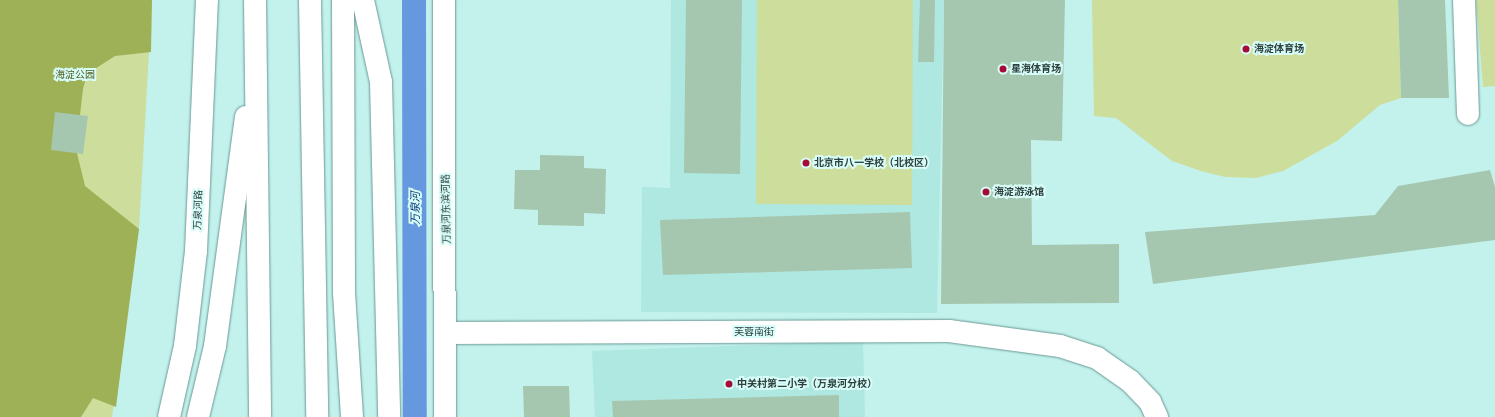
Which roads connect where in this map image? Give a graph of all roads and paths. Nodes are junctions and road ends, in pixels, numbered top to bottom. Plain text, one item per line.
1 (207, 0) edge
2 (255, 0) edge
3 (310, 0) edge
4 (343, 0) edge
5 (363, 0) edge
6 (444, 0) edge
7 (1464, 0) edge
8 (256, 41) junction
9 (1468, 114) dead end
10 (447, 333) junction
11 (169, 417) edge
12 (198, 417) edge
13 (260, 417) edge
14 (317, 417) edge
15 (352, 417) edge
16 (389, 417) edge
17 (445, 417) edge
18 (1157, 417) edge

1 - 11 main road, 万泉河路
2 - 8 main road
3 - 14 main road
4 - 15 main road
5 - 16 main road
6 - 10 main road, 万泉河东滨河路
7 - 9 main road
8 - 12 main road
8 - 13 main road
10 - 17 main road, 万泉河东滨河路
10 - 18 main road, 芙蓉南街

